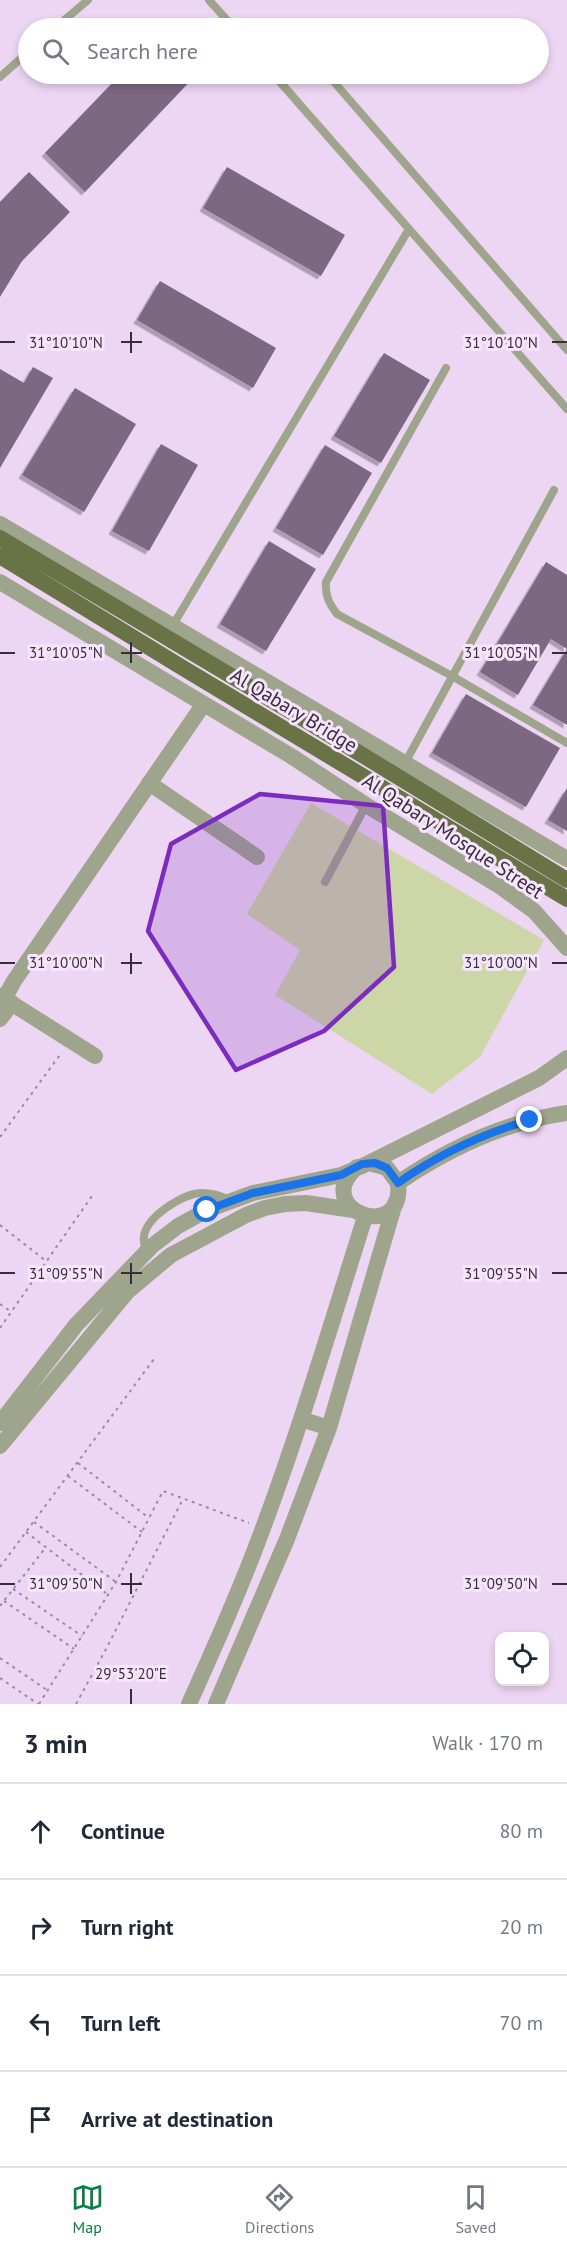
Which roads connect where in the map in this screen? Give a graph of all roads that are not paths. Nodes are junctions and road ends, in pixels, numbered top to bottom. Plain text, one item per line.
1 (88, 0) edge
2 (209, 0) edge
3 (67, 18) edge
4 (225, 18) edge
5 (18, 61) edge
6 (0, 77) edge
7 (282, 84) edge
8 (336, 84) edge
9 (409, 229) junction
10 (567, 350) edge
11 (446, 368) dead end
12 (567, 410) edge
13 (554, 490) dead end
14 (0, 524) edge
15 (0, 538) edge
16 (0, 556) edge
17 (0, 582) edge
18 (172, 625) junction
19 (453, 676) junction
20 (203, 705) junction
21 (567, 743) edge
22 (405, 764) junction
23 (150, 783) junction
24 (366, 805) junction
25 (257, 857) dead end
26 (567, 859) edge
27 (567, 880) edge
28 (325, 882) dead end
29 (567, 899) edge
30 (567, 948) edge
31 (0, 971) edge
32 (14, 981) junction
33 (5, 999) edge
34 (0, 1019) edge
35 (94, 1056) dead end
36 (567, 1058) edge
37 (567, 1113) edge
38 (363, 1165) junction
39 (398, 1183) junction
40 (395, 1203) junction
41 (359, 1213) junction
42 (301, 1419) junction
43 (329, 1428) junction
44 (2, 1434) edge
45 (189, 1704) edge
46 (216, 1704) edge

1 - 3 lane
2 - 4 lane
5 - 6 lane
7 - 9 lane
8 - 10 lane
9 - 12 lane
9 - 18 lane
11 - 19 lane
13 - 19 lane
14 - 18 street, Al Qabary Mosque Street
15 - 27 main road, Al Qabary Bridge
16 - 29 main road, Al Qabary Bridge
17 - 20 street, Al Qabary Mosque Street
18 - 22 street, Al Qabary Mosque Street
19 - 21 lane
19 - 22 lane
20 - 23 street
20 - 24 street, Al Qabary Mosque Street
22 - 26 street, Al Qabary Mosque Street
23 - 25 street
23 - 32 street
24 - 28 lane
24 - 30 street, Al Qabary Mosque Street
31 - 32 street
32 - 33 street
33 - 34 street
33 - 35 street
36 - 38 street
37 - 39 street
38 - 39 street
38 - 41 street
38 - 44 street
39 - 40 street
40 - 41 street
40 - 43 street
41 - 42 street
41 - 44 street
42 - 43 street
42 - 45 street
43 - 46 street

